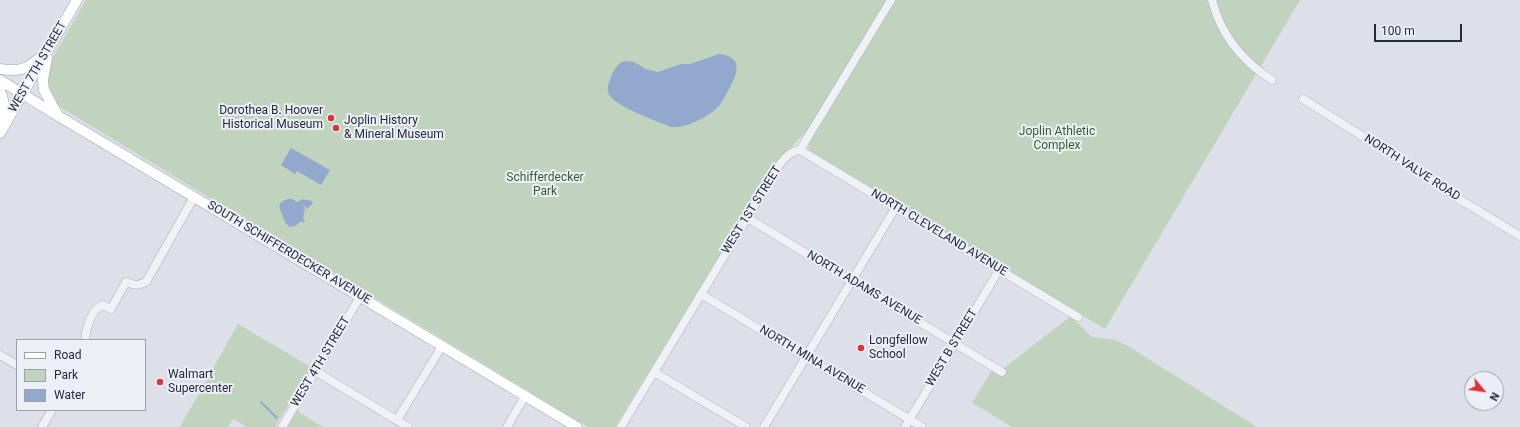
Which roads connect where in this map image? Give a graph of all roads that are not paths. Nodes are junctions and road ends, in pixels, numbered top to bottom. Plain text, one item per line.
1 (77, 0) edge
2 (891, 0) edge
3 (1212, 0) edge
4 (47, 51) junction
5 (0, 69) edge
6 (0, 80) edge
7 (1272, 80) dead end
8 (0, 90) edge
9 (22, 94) junction
10 (1303, 99) dead end
11 (58, 116) junction
12 (0, 126) edge
13 (0, 133) edge
14 (800, 150) junction
15 (194, 196) junction
16 (896, 207) junction
17 (746, 217) junction
18 (1520, 236) edge
19 (999, 270) junction
20 (851, 281) junction
21 (701, 294) junction
22 (360, 297) junction
23 (1078, 317) dead end
24 (85, 339) edge
25 (955, 343) junction
26 (442, 346) junction
27 (0, 355) edge
28 (806, 357) junction
29 (16, 364) edge
30 (315, 371) junction
31 (654, 372) junction
32 (1002, 372) dead end
33 (525, 396) junction
34 (51, 411) edge
35 (910, 419) junction
36 (397, 420) junction
37 (42, 427) edge
38 (282, 427) edge
39 (408, 427) edge
40 (507, 427) edge
41 (577, 427) edge
42 (620, 427) edge
43 (746, 427) edge
44 (764, 427) edge
45 (905, 427) edge
46 (922, 427) edge

1 - 4 main road, WEST 7TH STREET
2 - 14 street, WEST 1ST STREET
3 - 7 street
4 - 5 main road
4 - 9 main road, WEST 7TH STREET
4 - 11 main road
6 - 9 main road, SOUTH SCHIFFERDECKER AVENUE
8 - 12 main road
9 - 11 main road, SOUTH SCHIFFERDECKER AVENUE
9 - 13 main road, WEST 7TH STREET
10 - 18 street, NORTH VALVE ROAD
11 - 15 main road, SOUTH SCHIFFERDECKER AVENUE
14 - 16 street, NORTH CLEVELAND AVENUE
14 - 17 street, WEST 1ST STREET
15 - 22 main road, SOUTH SCHIFFERDECKER AVENUE
15 - 24 street
16 - 19 street, NORTH CLEVELAND AVENUE
16 - 20 street
17 - 20 street, NORTH ADAMS AVENUE
17 - 21 street, WEST 1ST STREET
19 - 23 street, NORTH CLEVELAND AVENUE
19 - 25 street, WEST B STREET
20 - 25 street, NORTH ADAMS AVENUE
20 - 28 street
21 - 28 street, NORTH MINA AVENUE
21 - 31 street, WEST 1ST STREET
22 - 26 main road, SOUTH SCHIFFERDECKER AVENUE
22 - 30 street, WEST 4TH STREET
25 - 32 street, NORTH ADAMS AVENUE
25 - 35 street, WEST B STREET
26 - 33 main road, SOUTH SCHIFFERDECKER AVENUE
26 - 36 street
27 - 29 street
28 - 35 street, NORTH MINA AVENUE
28 - 44 street
30 - 36 street
30 - 38 street, WEST 4TH STREET
31 - 42 street, WEST 1ST STREET
31 - 43 street
33 - 40 street
33 - 41 main road, SOUTH SCHIFFERDECKER AVENUE
34 - 37 street
35 - 45 street, WEST B STREET
35 - 46 street, NORTH MINA AVENUE
36 - 39 street

